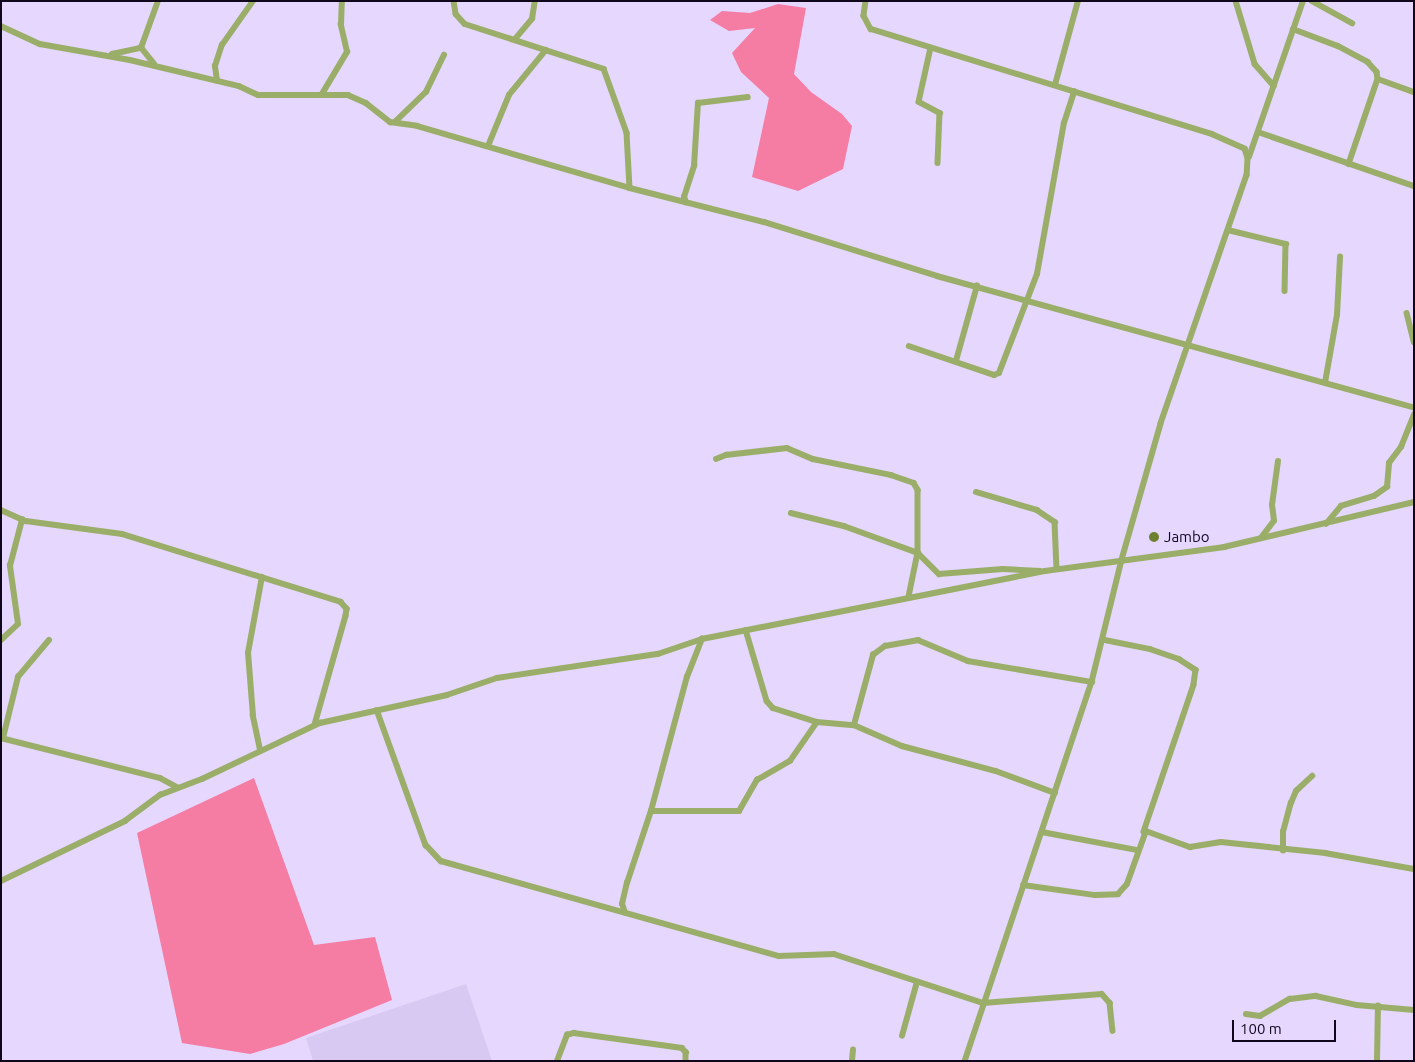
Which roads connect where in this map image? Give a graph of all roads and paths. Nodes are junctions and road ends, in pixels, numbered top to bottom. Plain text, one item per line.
1 (158, 1) edge
2 (253, 1) edge
3 (342, 1) edge
4 (454, 1) edge
5 (535, 1) edge
6 (866, 1) edge
7 (1078, 1) edge
8 (1236, 1) edge
9 (1303, 1) edge
10 (1312, 1) edge
11 (1352, 23) dead end
12 (1, 26) edge
13 (1293, 29) junction
14 (516, 38) junction
15 (141, 48) junction
16 (931, 48) junction
17 (546, 50) junction
18 (106, 55) junction
19 (444, 55) dead end
20 (157, 66) junction
21 (1378, 79) junction
22 (217, 81) junction
23 (1055, 85) junction
24 (1274, 86) junction
25 (1074, 92) junction
26 (1414, 92) edge
27 (322, 94) junction
28 (748, 97) dead end
29 (394, 122) junction
30 (1258, 132) junction
31 (488, 146) junction
32 (1248, 158) junction
33 (938, 163) dead end
34 (1349, 164) junction
35 (1414, 186) edge
36 (630, 188) junction
37 (686, 203) junction
38 (1228, 230) junction
39 (1340, 257) dead end
40 (977, 286) junction
41 (1285, 291) dead end
42 (1027, 300) junction
43 (1407, 312) dead end
44 (1414, 342) edge
45 (909, 346) dead end
46 (1188, 346) junction
47 (956, 361) junction
48 (1325, 383) junction
49 (1414, 407) edge
50 (1414, 414) edge
51 (716, 458) dead end
52 (1278, 461) dead end
53 (976, 492) dead end
54 (1414, 502) edge
55 (1, 510) edge
56 (791, 513) dead end
57 (22, 520) junction
58 (1326, 524) junction
59 (1259, 539) junction
60 (918, 553) junction
61 (1122, 560) junction
62 (1057, 569) junction
63 (1044, 571) junction
64 (262, 577) junction
65 (909, 597) junction
66 (746, 630) junction
67 (702, 639) junction
68 (1, 640) edge
69 (49, 640) dead end
70 (1105, 640) junction
71 (1092, 682) junction
72 (377, 710) junction
73 (817, 722) junction
74 (314, 724) junction
75 (854, 725) junction
76 (2, 738) edge
77 (260, 750) junction
78 (1312, 776) dead end
79 (177, 787) junction
80 (1055, 793) junction
81 (651, 811) junction
82 (1042, 832) junction
83 (1144, 832) junction
84 (1137, 850) junction
85 (1283, 851) junction
86 (1414, 869) edge
87 (1, 881) edge
88 (1023, 885) junction
89 (625, 913) junction
90 (917, 982) junction
91 (983, 1003) junction
92 (1378, 1006) junction
93 (1414, 1010) edge
94 (1246, 1014) dead end
95 (1113, 1031) dead end
96 (902, 1036) dead end
97 (853, 1050) dead end
98 (557, 1061) edge
99 (686, 1061) edge
100 (852, 1061) edge
101 (965, 1061) edge
102 (1377, 1061) edge

1 - 15 street
2 - 22 street
3 - 27 street
4 - 14 street
5 - 14 street
6 - 16 street
7 - 23 street
8 - 24 street
9 - 13 street
10 - 11 street
12 - 18 street
13 - 21 street
13 - 24 street
14 - 17 street
15 - 18 street
15 - 20 street
16 - 23 street
16 - 33 street
17 - 31 street
17 - 36 street
18 - 20 street
19 - 29 street
20 - 22 street
21 - 26 street
21 - 34 street
22 - 27 street
23 - 25 street
24 - 30 street
25 - 32 street
25 - 42 street
27 - 29 street
28 - 37 street
29 - 31 street
30 - 32 street
30 - 34 street
31 - 36 street
32 - 38 street
34 - 35 street
36 - 37 street
37 - 40 street
38 - 41 street
38 - 46 street
39 - 48 street
40 - 42 street
40 - 47 street
42 - 46 street
42 - 47 street
43 - 44 street
45 - 47 street
46 - 48 street
46 - 61 street
48 - 49 street
50 - 58 street
51 - 60 street
52 - 59 street
53 - 62 street
54 - 58 street
55 - 57 street
56 - 60 street
57 - 64 street
57 - 68 street
58 - 59 street
59 - 61 street
60 - 63 street
60 - 65 street
61 - 62 street
61 - 70 street
62 - 63 street
63 - 65 street
64 - 74 street
64 - 77 street
65 - 66 street
66 - 67 street
66 - 73 street
67 - 72 street
67 - 81 street
69 - 76 street
70 - 71 street
70 - 83 street
71 - 75 street
71 - 80 street
72 - 74 street
72 - 89 street
73 - 75 street
73 - 81 street
74 - 77 street
75 - 80 street
76 - 79 street
77 - 79 street
78 - 85 street
79 - 87 street
80 - 82 street
81 - 89 street
82 - 84 street
82 - 88 street
83 - 84 street
83 - 85 street
84 - 88 street
85 - 86 street
88 - 91 street
89 - 90 street
90 - 91 street
90 - 96 street
91 - 95 street
91 - 101 street
92 - 93 street
92 - 94 street
92 - 102 street
97 - 100 street
98 - 99 street

